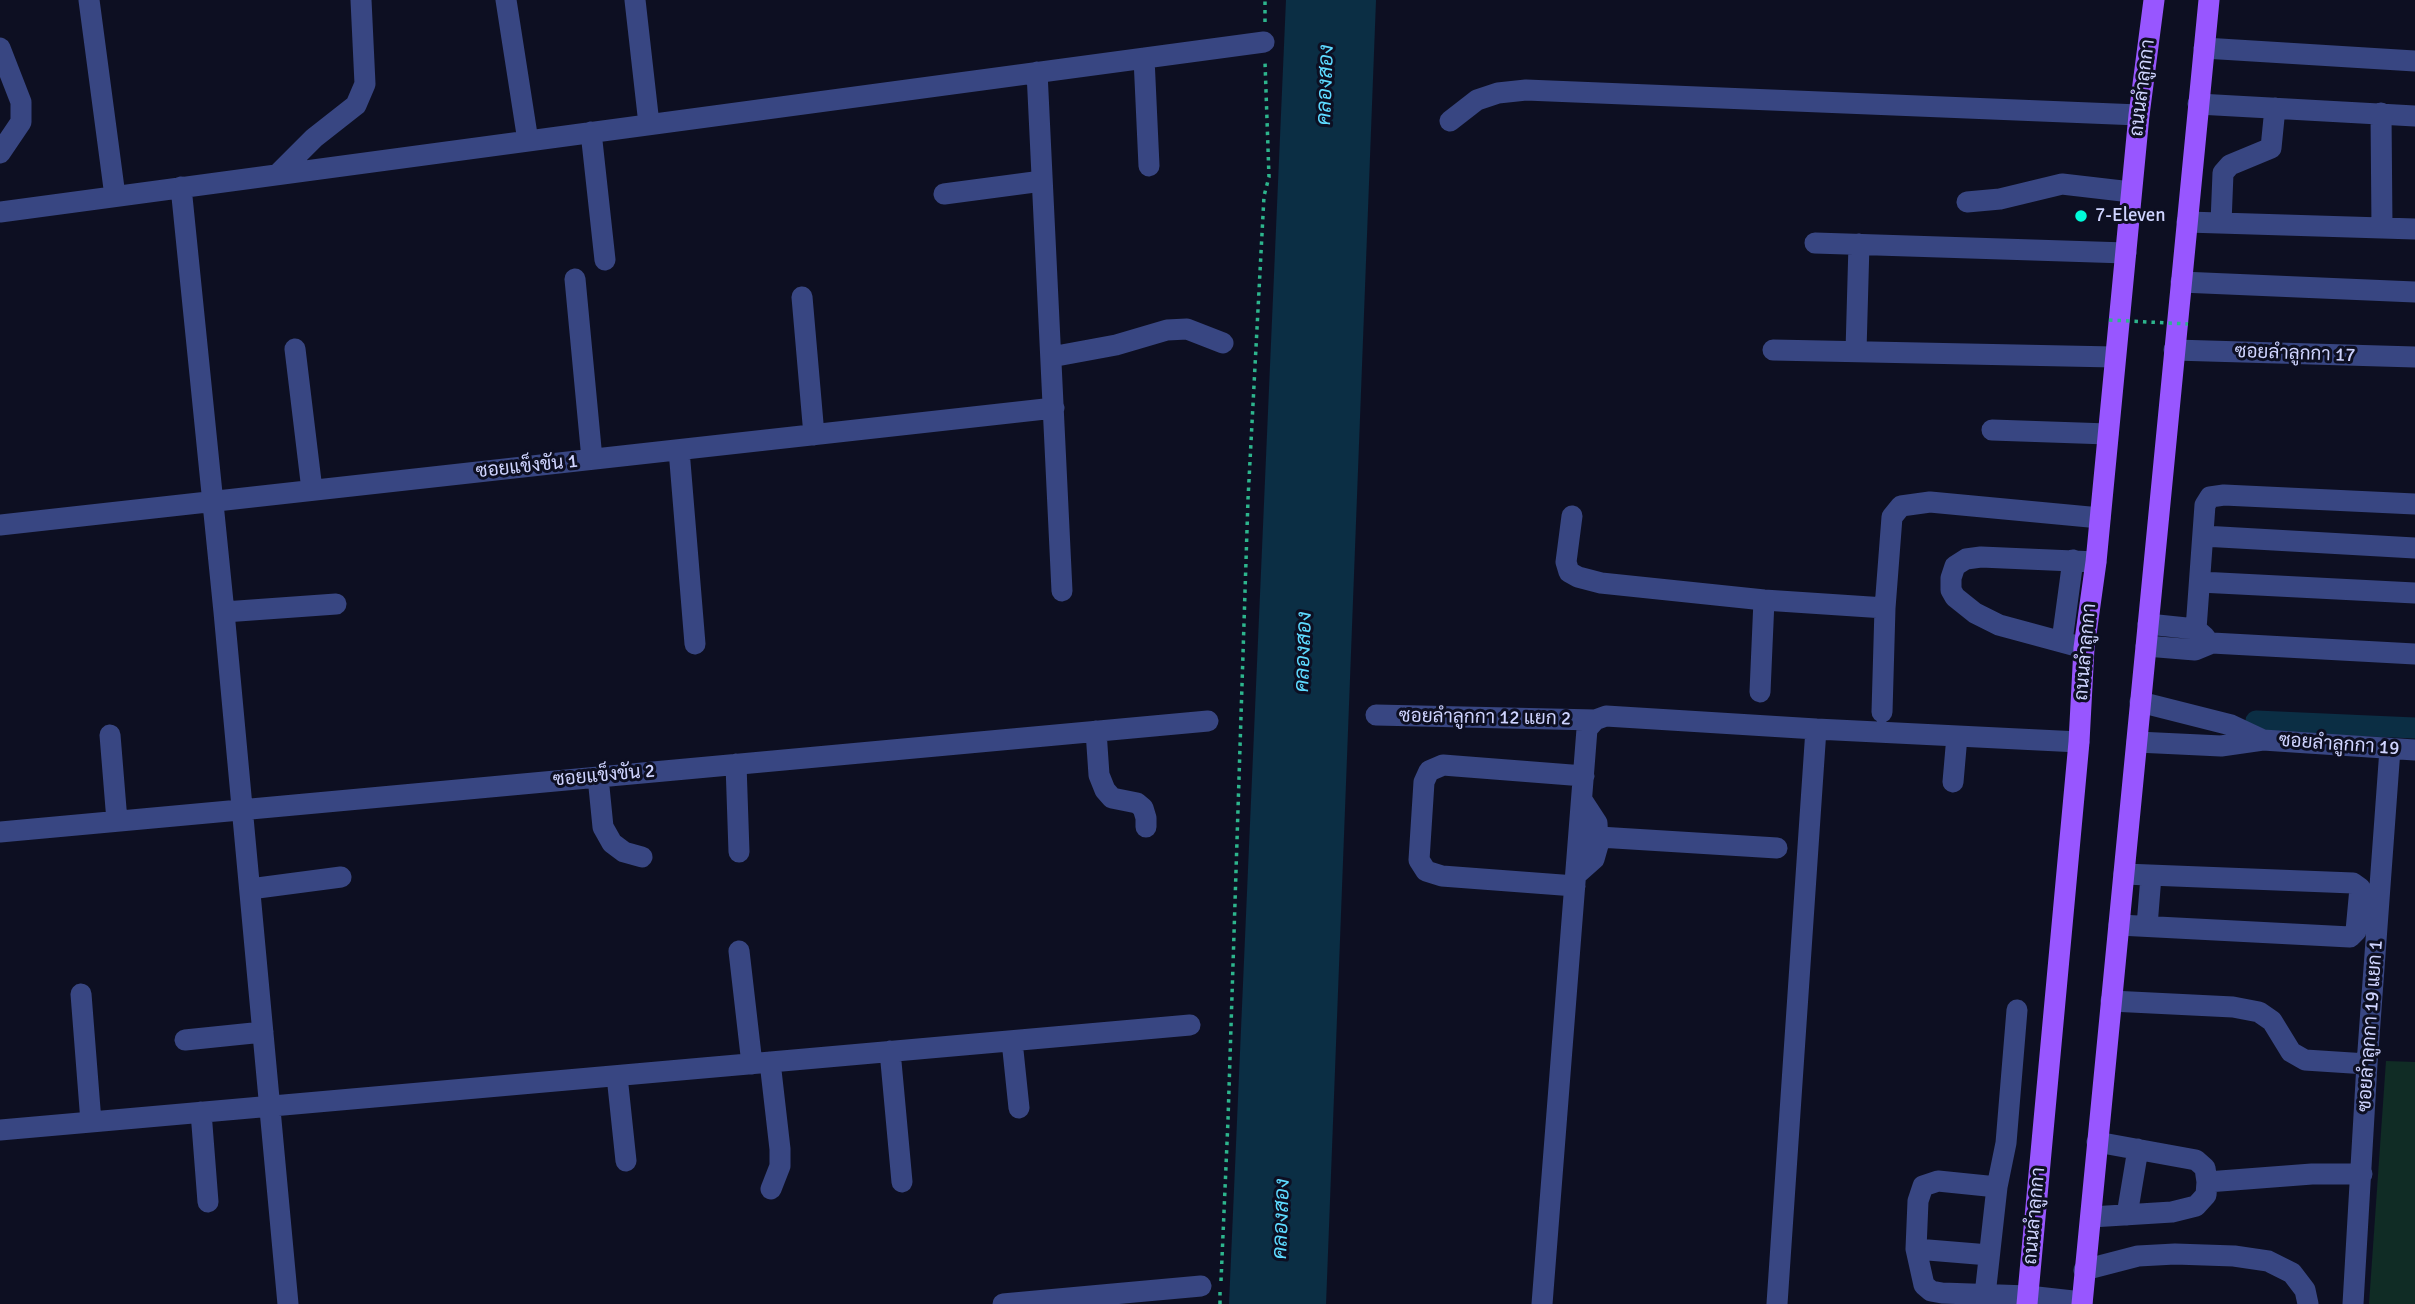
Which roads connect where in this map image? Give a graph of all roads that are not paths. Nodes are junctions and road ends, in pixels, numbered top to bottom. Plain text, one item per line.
1 (89, 0) edge
2 (361, 0) edge
3 (506, 0) edge
4 (635, 0) edge
5 (2154, 0) edge
6 (2209, 0) edge
7 (1264, 42) road end
8 (0, 48) edge
9 (2204, 48) junction
10 (1144, 58) junction
11 (2415, 61) edge
12 (1037, 72) junction
13 (2199, 104) junction
14 (2275, 108) junction
15 (2381, 113) junction
16 (2139, 115) junction
17 (2415, 116) edge
18 (1450, 121) dead end
19 (649, 124) junction
20 (591, 132) junction
21 (528, 141) junction
22 (0, 153) edge
23 (1149, 166) dead end
24 (278, 174) junction
25 (1042, 181) junction
26 (181, 187) junction
27 (2131, 192) junction
28 (944, 194) dead end
29 (115, 196) junction
30 (1967, 202) dead end
31 (0, 212) edge
32 (2187, 222) junction
33 (2221, 223) junction
34 (2382, 228) junction
35 (2415, 229) edge
36 (1815, 243) dead end
37 (1859, 244) junction
38 (2126, 253) junction
39 (605, 260) dead end
40 (575, 279) dead end
41 (2181, 282) junction
42 (2415, 292) edge
43 (802, 297) dead end
44 (1223, 343) dead end
45 (295, 349) dead end
46 (1773, 350) dead end
47 (2174, 350) junction
48 (1856, 351) junction
49 (1051, 357) junction
50 (2114, 357) junction
51 (2415, 357) edge
52 (1054, 408) junction
53 (1992, 430) dead end
54 (2108, 434) junction
55 (814, 435) junction
56 (679, 450) junction
57 (592, 459) junction
58 (312, 490) junction
59 (213, 501) junction
60 (2415, 504) edge
61 (1572, 516) dead end
62 (2100, 518) junction
63 (0, 524) edge
64 (2203, 536) junction
65 (2415, 548) edge
66 (2073, 560) junction
67 (2096, 562) junction
68 (2200, 582) junction
69 (1062, 591) dead end
70 (2415, 593) edge
71 (1765, 600) junction
72 (336, 604) dead end
73 (1885, 608) junction
74 (224, 612) junction
75 (2148, 624) junction
76 (2196, 629) junction
77 (2062, 641) junction
78 (2212, 643) junction
79 (695, 644) dead end
80 (2146, 646) junction
81 (2084, 648) junction
82 (2415, 654) edge
83 (1760, 692) dead end
84 (2140, 702) junction
85 (1882, 712) dead end
86 (1376, 715) dead end
87 (1595, 720) junction
88 (1208, 721) dead end
89 (1816, 729) junction
90 (1096, 731) junction
91 (110, 735) dead end
92 (1956, 736) junction
93 (2263, 740) junction
94 (2079, 742) junction
95 (2137, 742) junction
96 (2390, 749) junction
97 (2415, 750) edge
98 (736, 764) junction
99 (1584, 776) junction
100 (598, 777) junction
101 (1954, 782) dead end
102 (1582, 800) junction
103 (243, 810) junction
104 (117, 821) junction
105 (1146, 828) dead end
106 (0, 832) edge
107 (1599, 837) junction
108 (1777, 848) dead end
109 (739, 852) dead end
110 (642, 857) dead end
111 (2124, 874) junction
112 (2151, 876) junction
113 (341, 877) dead end
114 (1575, 881) junction
115 (250, 889) junction
116 (2119, 925) junction
117 (2147, 926) junction
118 (739, 951) dead end
119 (81, 994) dead end
120 (2111, 1002) junction
121 (2017, 1010) dead end
122 (1190, 1025) dead end
123 (264, 1032) junction
124 (185, 1040) dead end
125 (1012, 1041) junction
126 (890, 1051) junction
127 (761, 1063) junction
128 (2367, 1064) junction
129 (617, 1076) junction
130 (271, 1106) junction
131 (1019, 1108) dead end
132 (201, 1112) junction
133 (91, 1122) junction
134 (0, 1130) edge
135 (2097, 1142) junction
136 (2138, 1149) junction
137 (626, 1161) dead end
138 (2362, 1174) junction
139 (902, 1182) dead end
140 (2207, 1182) junction
141 (1997, 1187) junction
142 (771, 1189) dead end
143 (208, 1202) dead end
144 (2127, 1215) junction
145 (2091, 1217) junction
146 (1916, 1249) junction
147 (1989, 1255) junction
148 (2084, 1270) junction
149 (1201, 1286) dead end
150 (1985, 1295) junction
151 (1166, 1297) edge
152 (1087, 1300) edge
153 (2027, 1300) edge
154 (2082, 1303) edge
155 (288, 1304) edge
156 (1003, 1304) edge
157 (1542, 1304) edge
158 (1777, 1304) edge
159 (2308, 1304) edge
160 (2353, 1304) edge

1 - 29 street
2 - 24 street
3 - 21 street
4 - 19 street
5 - 16 main road, ถนนลำลูกกา
6 - 9 main road
7 - 10 street
8 - 22 street
9 - 11 street
9 - 13 main road
10 - 12 street
10 - 23 street
12 - 19 street
12 - 25 street
13 - 14 street
13 - 32 main road
14 - 15 street
14 - 33 street
15 - 17 street
15 - 34 street
16 - 18 street
16 - 27 main road, ถนนลำลูกกา
19 - 20 street
20 - 21 street
20 - 39 street
21 - 24 street
24 - 26 street
25 - 28 street
25 - 49 street
26 - 29 street
26 - 59 street
27 - 30 street
27 - 38 main road, ถนนลำลูกกา
29 - 31 street
32 - 33 street
32 - 41 main road
33 - 34 street
34 - 35 street
36 - 37 street
37 - 38 street
37 - 48 street
38 - 50 main road, ถนนลำลูกกา
40 - 57 street
41 - 42 street
41 - 47 main road
43 - 55 street
44 - 49 street
45 - 58 street
46 - 48 street
47 - 51 street, ซอยลำลูกกา 17
47 - 75 main road
48 - 50 street
49 - 52 street
50 - 54 main road, ถนนลำลูกกา
52 - 55 street, ซอยแข็งขัน 1
52 - 69 street
53 - 54 street
54 - 62 main road, ถนนลำลูกกา
55 - 56 street, ซอยแข็งขัน 1
56 - 57 street, ซอยแข็งขัน 1
56 - 79 street
57 - 58 street, ซอยแข็งขัน 1
58 - 59 street, ซอยแข็งขัน 1
59 - 63 street, ซอยแข็งขัน 1
59 - 74 street
60 - 64 street
61 - 71 street
62 - 67 main road, ถนนลำลูกกา
62 - 73 street
64 - 65 street
64 - 68 street
66 - 67 street
66 - 77 street
66 - 77 street
67 - 81 main road, ถนนลำลูกกา
68 - 70 street
68 - 76 street
71 - 73 street
71 - 83 street
72 - 74 street
73 - 85 street
74 - 103 street
75 - 76 street
75 - 80 main road
76 - 78 street
77 - 81 street
78 - 80 street
78 - 82 street
80 - 84 main road
81 - 94 main road, ถนนลำลูกกา
84 - 93 street
84 - 95 main road
86 - 87 street, ซอยลําลูกกา 12 แยก 2
87 - 89 street, ซอยลําลูกกา 12 แยก 2
87 - 99 street
88 - 90 street, ซอยแข็งขัน 2
89 - 92 street, ซอยลําลูกกา 12 แยก 2
89 - 158 street
90 - 98 street, ซอยแข็งขัน 2
90 - 105 street
91 - 104 street
92 - 94 street, ซอยลําลูกกา 12 แยก 2
92 - 101 street
93 - 95 street
93 - 96 street, ซอยลำลูกกา 19
94 - 153 main road, ถนนลำลูกกา
95 - 111 main road
96 - 97 street, ซอยลำลูกกา 19
96 - 128 street, ซอยลำลูกกา 19 แยก 1
98 - 100 street, ซอยแข็งขัน 2
98 - 109 street
99 - 102 street
99 - 114 street
100 - 103 street, ซอยแข็งขัน 2
100 - 110 street
102 - 107 street
102 - 114 street
103 - 104 street, ซอยแข็งขัน 2
103 - 115 street
104 - 106 street, ซอยแข็งขัน 2
107 - 108 street
107 - 114 street
111 - 112 street
111 - 116 main road
112 - 117 street
112 - 117 street
113 - 115 street
114 - 157 street
115 - 123 street
116 - 117 street
116 - 120 main road
118 - 127 street
119 - 133 street
120 - 128 street
120 - 135 main road
121 - 141 street
122 - 125 street
123 - 124 street
123 - 130 street
125 - 126 street
125 - 131 street
126 - 127 street
126 - 139 street
127 - 129 street
127 - 142 street
128 - 138 street, ซอยลำลูกกา 19 แยก 1
129 - 130 street
129 - 137 street
130 - 132 street
130 - 155 street
132 - 133 street
132 - 143 street
133 - 134 street
135 - 136 street
135 - 145 main road
136 - 140 street
136 - 144 street
138 - 140 street
138 - 160 street, ซอยลำลูกกา 19 แยก 1
140 - 144 street
141 - 146 street
141 - 147 street
144 - 145 street
145 - 148 main road
146 - 147 street
146 - 150 street
147 - 150 street
148 - 154 main road
148 - 159 street
149 - 151 street
150 - 153 street
151 - 152 street
152 - 156 street
153 - 154 street

